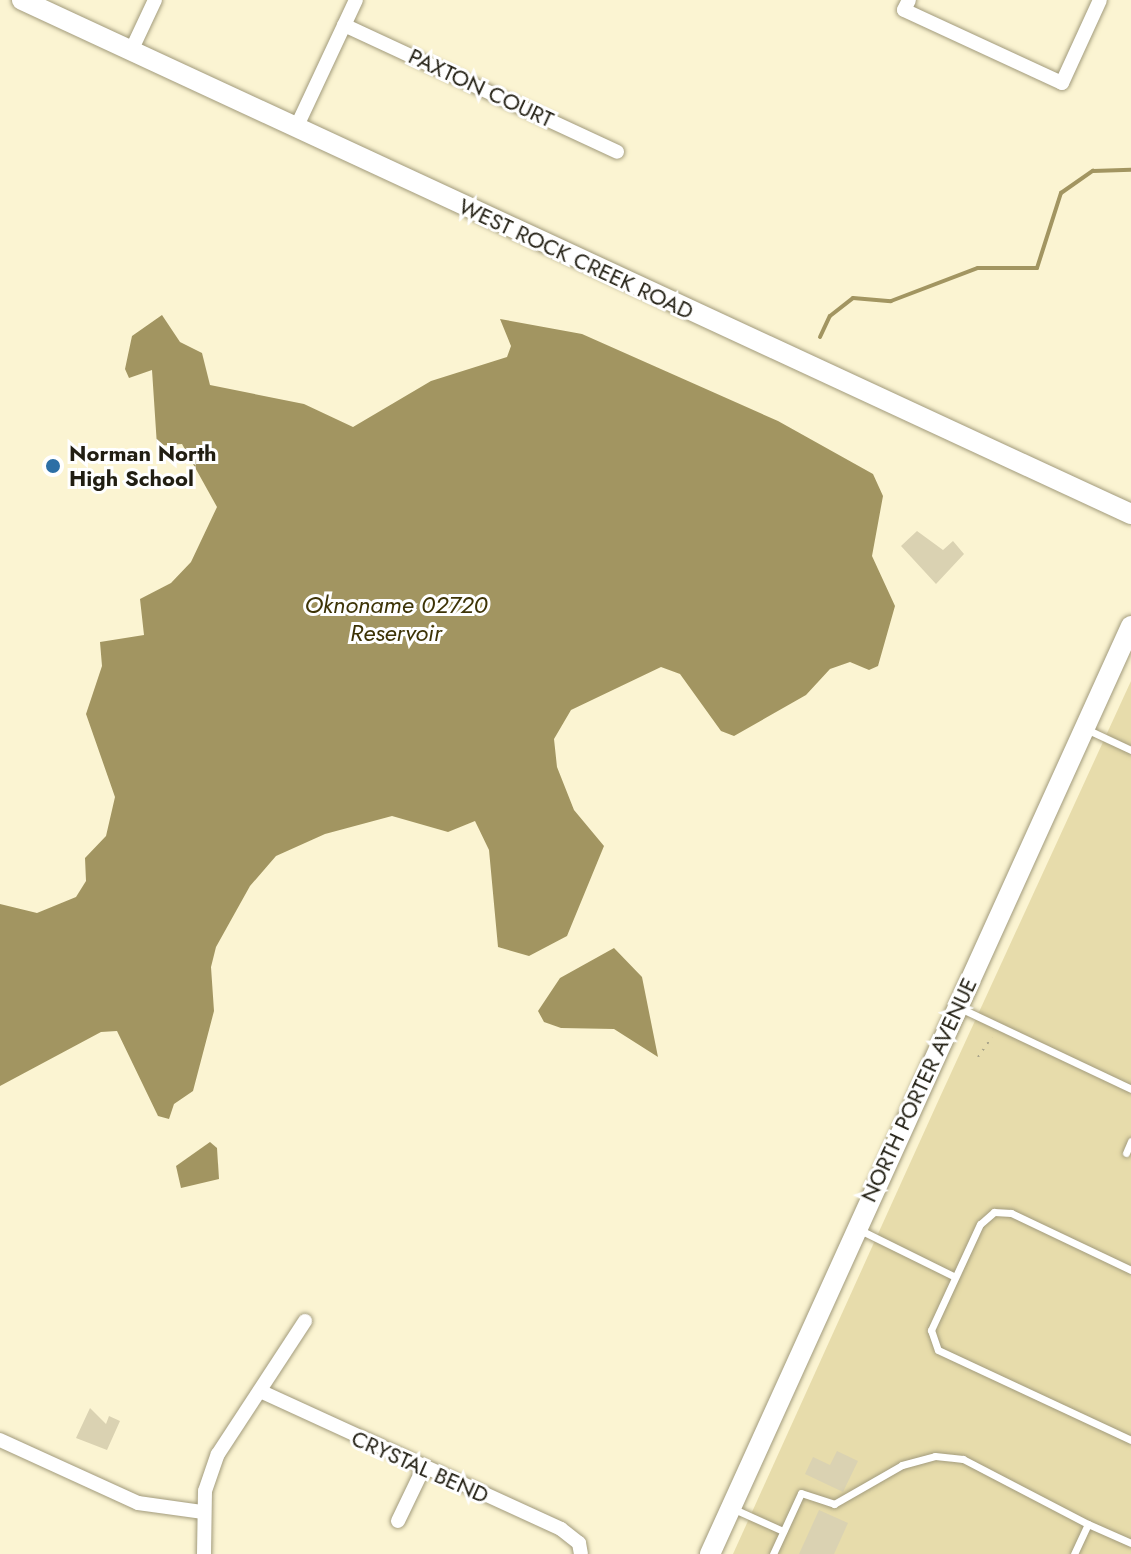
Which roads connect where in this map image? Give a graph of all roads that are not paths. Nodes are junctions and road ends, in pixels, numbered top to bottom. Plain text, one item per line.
1 (22, 0) edge
2 (155, 0) edge
3 (356, 0) edge
4 (1100, 0) edge
5 (907, 5) edge
6 (344, 25) junction
7 (131, 51) junction
8 (296, 128) junction
9 (617, 152) dead end
10 (1131, 514) edge
11 (1131, 626) edge
12 (1084, 728) junction
13 (1131, 750) edge
14 (958, 1007) junction
15 (1131, 1089) edge
16 (1131, 1141) edge
17 (1126, 1153) dead end
18 (856, 1228) junction
19 (1131, 1270) edge
20 (953, 1276) junction
21 (305, 1321) dead end
22 (260, 1391) junction
23 (0, 1440) edge
24 (1131, 1440) edge
25 (423, 1469) junction
26 (731, 1508) junction
27 (203, 1512) junction
28 (398, 1521) dead end
29 (1088, 1524) junction
30 (783, 1531) junction
31 (1131, 1543) edge
32 (580, 1549) edge
33 (204, 1554) edge
34 (710, 1554) edge
35 (773, 1554) edge
36 (1074, 1554) edge

1 - 7 main road, WEST ROCK CREEK ROAD
2 - 7 street
3 - 6 street
4 - 5 street
6 - 8 street
6 - 9 street, PAXTON COURT
7 - 8 main road, WEST ROCK CREEK ROAD
8 - 10 main road, WEST ROCK CREEK ROAD
11 - 12 main road, NORTH PORTER AVENUE
12 - 13 lane
12 - 14 main road, NORTH PORTER AVENUE
14 - 15 lane
14 - 18 main road, NORTH PORTER AVENUE
16 - 17 lane
18 - 20 lane
18 - 26 main road, NORTH PORTER AVENUE
19 - 20 lane
20 - 24 lane
21 - 22 street
22 - 25 street, CRYSTAL BEND
22 - 27 street
23 - 27 street
25 - 28 street
25 - 32 street, CRYSTAL BEND
26 - 30 lane
26 - 34 main road, NORTH PORTER AVENUE
27 - 33 street
29 - 30 lane
29 - 31 lane
29 - 36 lane
30 - 35 lane

